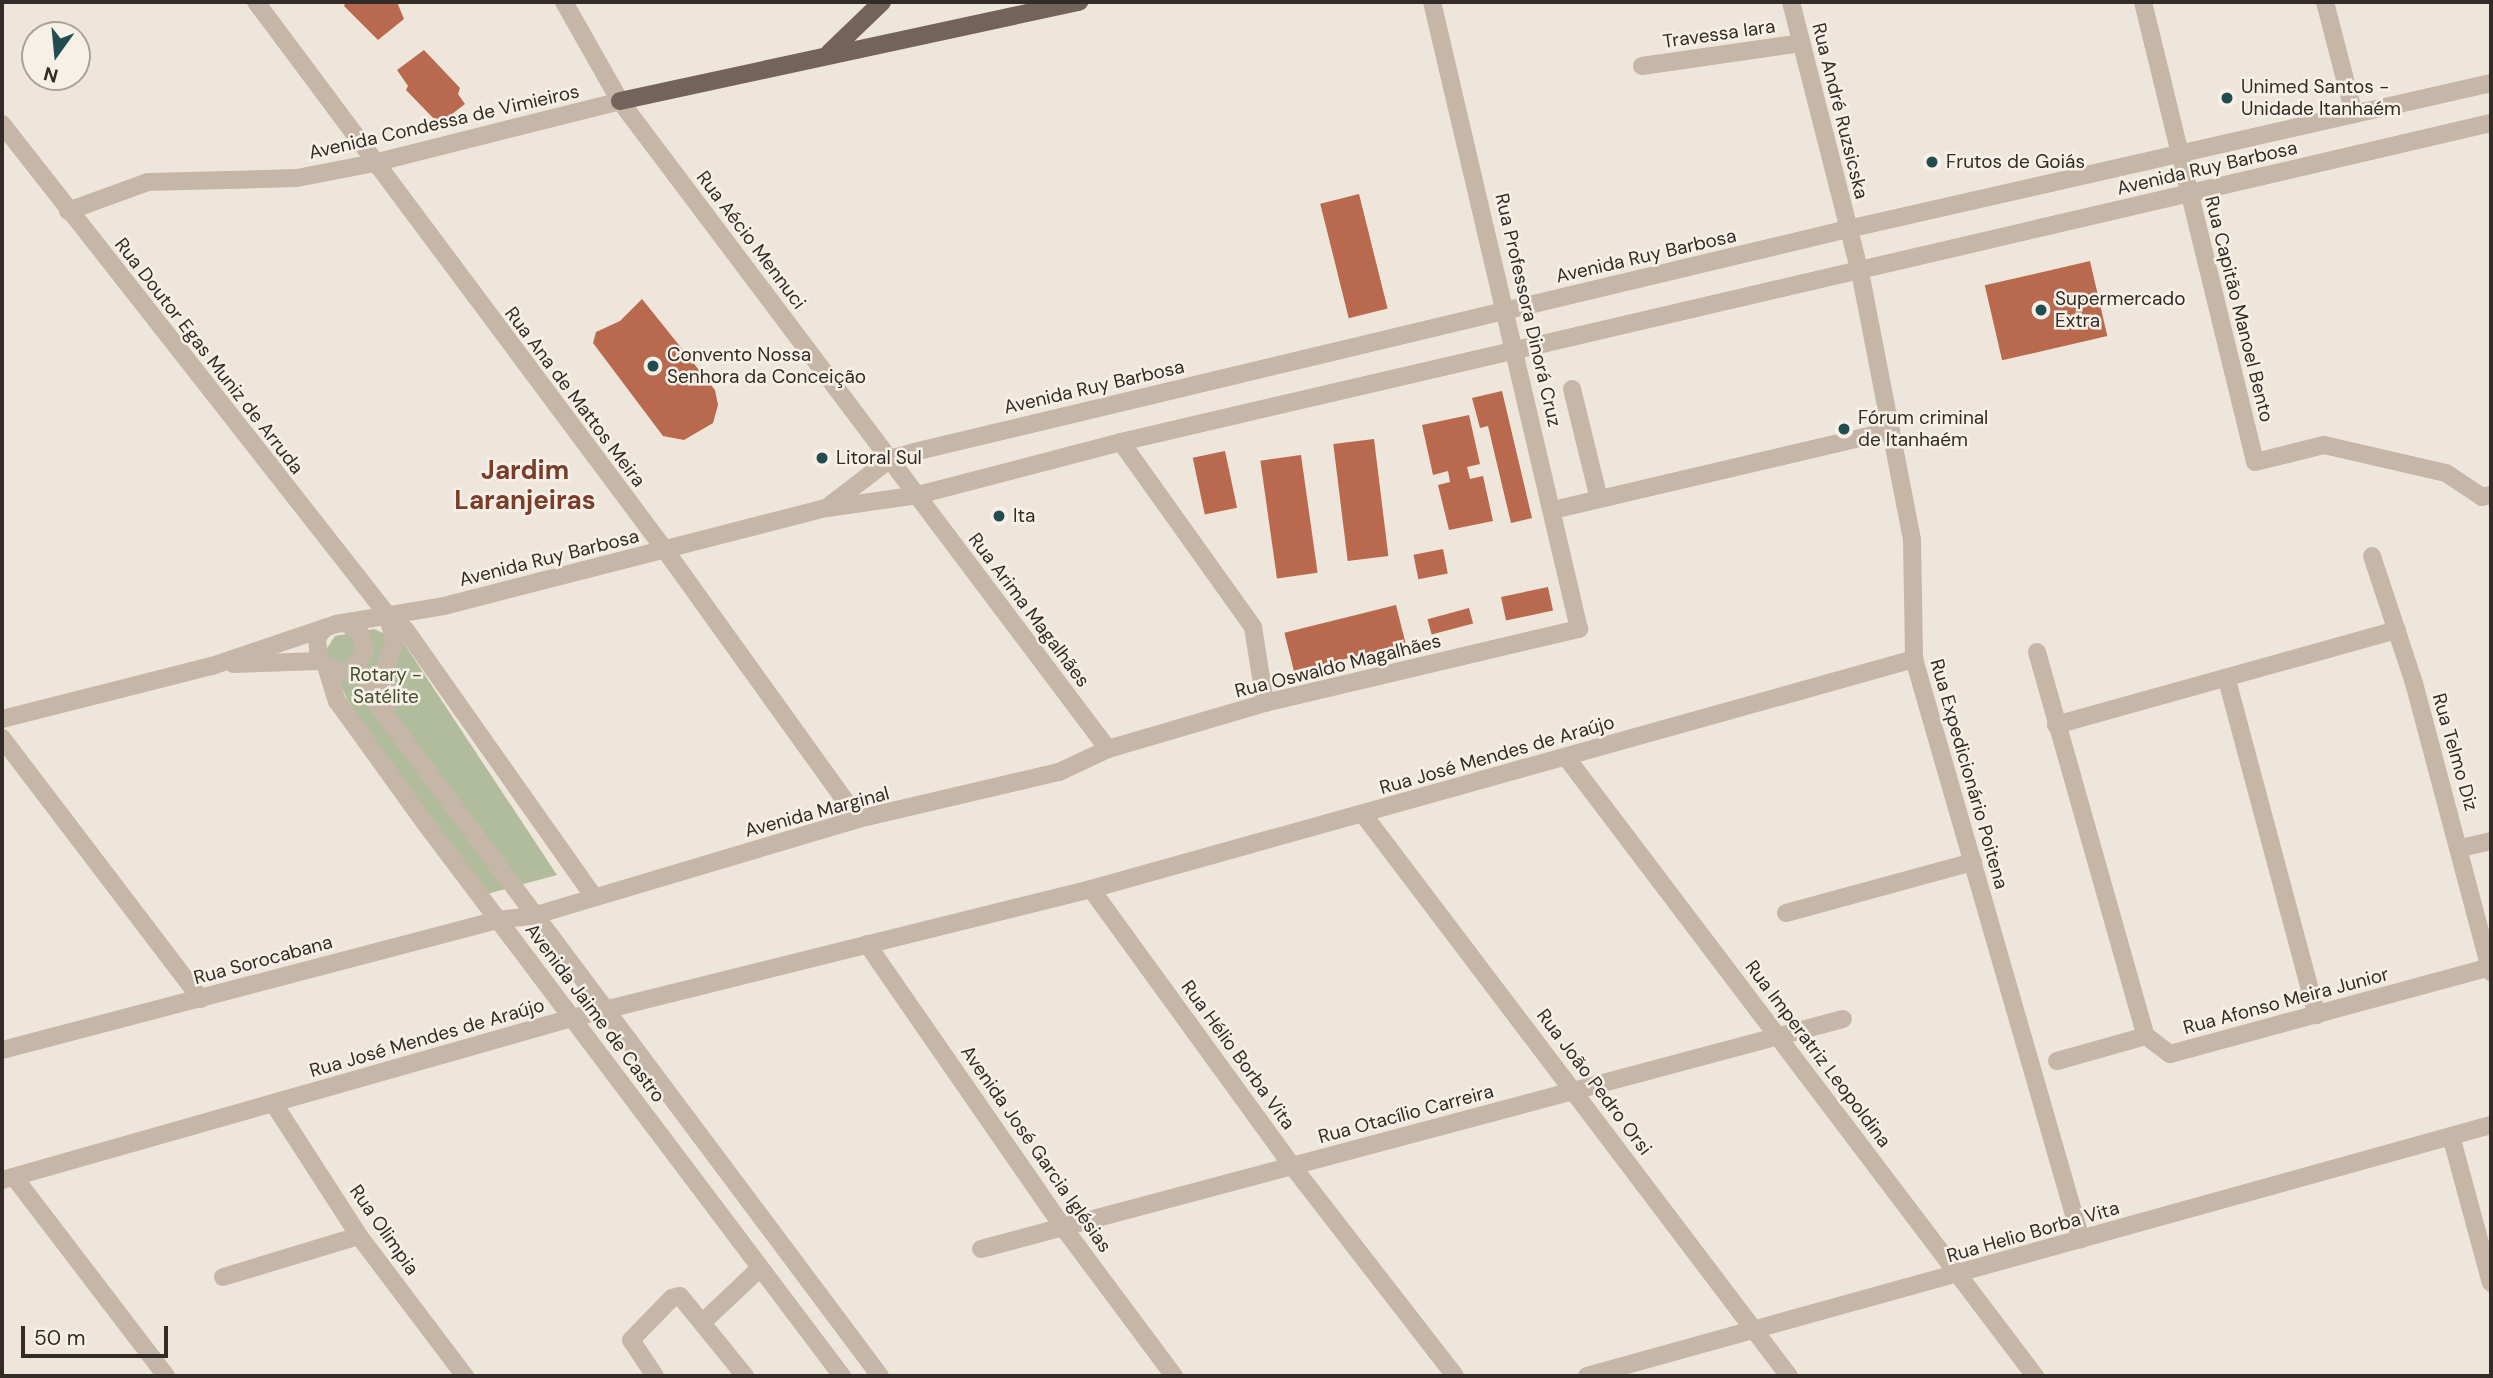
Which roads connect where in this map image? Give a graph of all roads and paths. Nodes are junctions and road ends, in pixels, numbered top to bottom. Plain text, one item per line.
1 (256, 2) edge
2 (564, 2) edge
3 (882, 2) edge
4 (1077, 2) edge
5 (1432, 2) edge
6 (1791, 2) edge
7 (2143, 2) edge
8 (2325, 2) edge
9 (1801, 43) junction
10 (828, 53) junction
11 (1642, 66) dead end
12 (2491, 83) edge
13 (620, 101) junction
14 (2354, 114) junction
15 (2, 124) edge
16 (2491, 124) edge
17 (2180, 155) junction
18 (374, 163) junction
19 (2189, 192) junction
20 (68, 211) junction
21 (1848, 229) junction
22 (1860, 272) junction
23 (1507, 310) junction
24 (1517, 353) junction
25 (1572, 389) dead end
26 (1891, 431) junction
27 (1121, 442) junction
28 (890, 459) junction
29 (918, 495) junction
30 (2487, 496) edge
31 (1599, 499) junction
32 (827, 508) junction
33 (1553, 510) junction
34 (665, 550) junction
35 (2372, 556) dead end
36 (444, 606) junction
37 (386, 614) junction
38 (347, 624) junction
39 (325, 628) junction
40 (1579, 629) joint
41 (2397, 630) junction
42 (400, 635) junction
43 (2038, 652) dead end
44 (1914, 659) junction
45 (359, 662) junction
46 (323, 665) junction
47 (212, 666) junction
48 (2227, 680) junction
49 (1265, 703) junction
50 (387, 716) junction
51 (2, 719) edge
52 (2056, 725) junction
53 (2, 738) edge
54 (1108, 749) junction
55 (1566, 757) junction
56 (1363, 814) junction
57 (858, 819) junction
58 (2491, 841) edge
59 (2461, 848) junction
60 (1973, 862) junction
61 (1091, 889) junction
62 (594, 897) junction
63 (1786, 913) dead end
64 (536, 915) junction
65 (498, 920) junction
66 (867, 944) junction
67 (2491, 970) edge
68 (201, 999) junction
69 (608, 1012) junction
70 (2317, 1015) junction
71 (572, 1018) junction
72 (1843, 1019) dead end
73 (1779, 1036) junction
74 (2146, 1036) junction
75 (2, 1050) edge
76 (638, 1051) junction
77 (2057, 1060) dead end
78 (611, 1070) junction
79 (1575, 1090) junction
80 (274, 1104) junction
81 (2491, 1125) edge
82 (2451, 1136) junction
83 (1293, 1167) junction
84 (8, 1179) edge
85 (1063, 1227) junction
86 (359, 1236) junction
87 (2081, 1239) junction
88 (981, 1249) dead end
89 (760, 1268) junction
90 (1958, 1276) junction
91 (223, 1278) dead end
92 (2491, 1283) edge
93 (704, 1321) junction
94 (1754, 1329) junction
95 (166, 1376) edge
96 (465, 1376) edge
97 (654, 1376) edge
98 (745, 1376) edge
99 (842, 1376) edge
100 (880, 1376) edge
101 (1174, 1376) edge
102 (1455, 1376) edge
103 (1587, 1376) edge
104 (1789, 1376) edge
105 (2035, 1376) edge

1 - 18 street, Rua Ana de Mattos Meira
2 - 13 street, Rua Aécio Mennuci
3 - 10 main road
4 - 10 main road, Avenida Condessa de Vimieiros
5 - 23 street, Rua Professora Dinorá Cruz
6 - 9 street, Rua André Ruzsicska
7 - 17 street, Rua Capitão Manoel Bento
8 - 14 street
9 - 11 street, Travessa Iara
9 - 21 street, Rua André Ruzsicska
10 - 13 main road, Avenida Condessa de Vimieiros
12 - 14 street, Avenida Ruy Barbosa
13 - 18 street, Avenida Condessa de Vimieiros
13 - 28 street, Rua Aécio Mennuci
14 - 17 street, Avenida Ruy Barbosa
15 - 20 street, Rua Doutor Egas Muniz de Arruda
16 - 19 street, Avenida Ruy Barbosa
17 - 19 street, Rua Capitão Manoel Bento
17 - 21 street, Avenida Ruy Barbosa
18 - 20 street, Avenida Condessa de Vimieiros
18 - 34 street, Rua Ana de Mattos Meira
19 - 22 street, Avenida Ruy Barbosa
19 - 30 street, Rua Capitão Manoel Bento
20 - 37 street, Rua Doutor Egas Muniz de Arruda
21 - 22 street, Rua Expedicionário Poitena
21 - 23 street, Avenida Ruy Barbosa
22 - 24 street, Avenida Ruy Barbosa
22 - 26 street, Rua Expedicionário Poitena
23 - 24 street, Rua Professora Dinorá Cruz
23 - 28 street, Avenida Ruy Barbosa
24 - 27 street, Avenida Ruy Barbosa
24 - 33 street, Rua Professora Dinorá Cruz
25 - 31 street
26 - 31 street
26 - 44 street, Rua Expedicionário Poitena
27 - 29 street, Avenida Ruy Barbosa
27 - 49 street
28 - 29 street, Rua Aécio Mennuci
28 - 32 street, Avenida Ruy Barbosa
29 - 32 street, Avenida Ruy Barbosa
29 - 54 street, Rua Arima Magalhães
31 - 33 street
32 - 34 street, Avenida Ruy Barbosa
33 - 40 street, Rua Professora Dinorá Cruz
34 - 36 street, Avenida Ruy Barbosa
34 - 57 street, Rua Ana de Mattos Meira
35 - 41 street, Rua Telmo Diz
36 - 37 street, Avenida Ruy Barbosa
36 - 42 street, Avenida Ruy Barbosa
37 - 38 street, Avenida Ruy Barbosa
37 - 42 street, Rua Doutor Egas Muniz de Arruda
38 - 39 street, Avenida Ruy Barbosa
38 - 45 street
39 - 46 street
39 - 47 street, Avenida Ruy Barbosa
40 - 49 street, Rua Oswaldo Magalhães
41 - 48 street
41 - 59 street, Rua Telmo Diz
42 - 45 street, Avenida Ruy Barbosa
42 - 50 street
42 - 62 street
43 - 52 street
44 - 55 street, Rua José Mendes de Araújo
44 - 60 street, Rua Expedicionário Poitena
45 - 46 street, Avenida Ruy Barbosa
45 - 50 street, Avenida Jaime de Castro
46 - 47 street, Avenida Ruy Barbosa
46 - 65 street, Avenida Jaime de Castro
47 - 51 street, Avenida Ruy Barbosa
48 - 52 street
48 - 70 street
49 - 54 street, Rua Oswaldo Magalhães
50 - 64 street, Avenida Jaime de Castro
52 - 74 street
53 - 68 street
54 - 57 street, Avenida Marginal
55 - 56 street, Rua José Mendes de Araújo
55 - 73 street, Rua Imperatriz Leopoldina
56 - 61 street, Rua José Mendes de Araújo
56 - 79 street, Rua João Pedro Orsi
57 - 62 street, Avenida Marginal
58 - 59 street
59 - 67 street, Rua Telmo Diz
60 - 63 street
60 - 87 street, Rua Expedicionário Poitena
61 - 66 street, Rua José Mendes de Araújo
61 - 83 street, Rua Hélio Borba Vita
62 - 64 street, Avenida Marginal
64 - 65 street, Rua Sorocabana
64 - 69 street, Avenida Jaime de Castro
65 - 68 street, Rua Sorocabana
65 - 71 street, Avenida Jaime de Castro
66 - 69 street, Rua José Mendes de Araújo
66 - 85 street, Avenida José Garcia Iglésias
67 - 70 street, Rua Afonso Meira Junior
68 - 75 street, Rua Sorocabana
69 - 71 street, Rua José Mendes de Araújo
69 - 76 street, Avenida Jaime de Castro
70 - 74 street, Rua Afonso Meira Junior
71 - 78 street, Avenida Jaime de Castro
71 - 80 street, Rua José Mendes de Araújo
72 - 73 street, Rua Otacílio Carreira
73 - 79 street, Rua Otacílio Carreira
73 - 90 street, Rua Imperatriz Leopoldina
74 - 77 street
76 - 78 street
76 - 100 street, Avenida Jaime de Castro
78 - 89 street, Avenida Jaime de Castro
79 - 83 street, Rua Otacílio Carreira
79 - 94 street, Rua João Pedro Orsi
80 - 84 street, Rua José Mendes de Araújo
80 - 86 street, Rua Olimpia
81 - 82 street, Rua Helio Borba Vita
82 - 87 street, Rua Helio Borba Vita
82 - 92 street
83 - 85 street, Rua Otacílio Carreira
83 - 102 street, Rua Hélio Borba Vita
84 - 95 street
85 - 88 street, Rua Otacílio Carreira
85 - 101 street, Avenida José Garcia Iglésias
86 - 91 street
86 - 96 street, Rua Olimpia
87 - 90 street, Rua Helio Borba Vita
89 - 93 street
89 - 99 street, Avenida Jaime de Castro
90 - 94 street, Rua Helio Borba Vita
90 - 105 street, Rua Imperatriz Leopoldina
93 - 97 street
93 - 98 street
94 - 103 street, Rua Helio Borba Vita
94 - 104 street, Rua João Pedro Orsi

